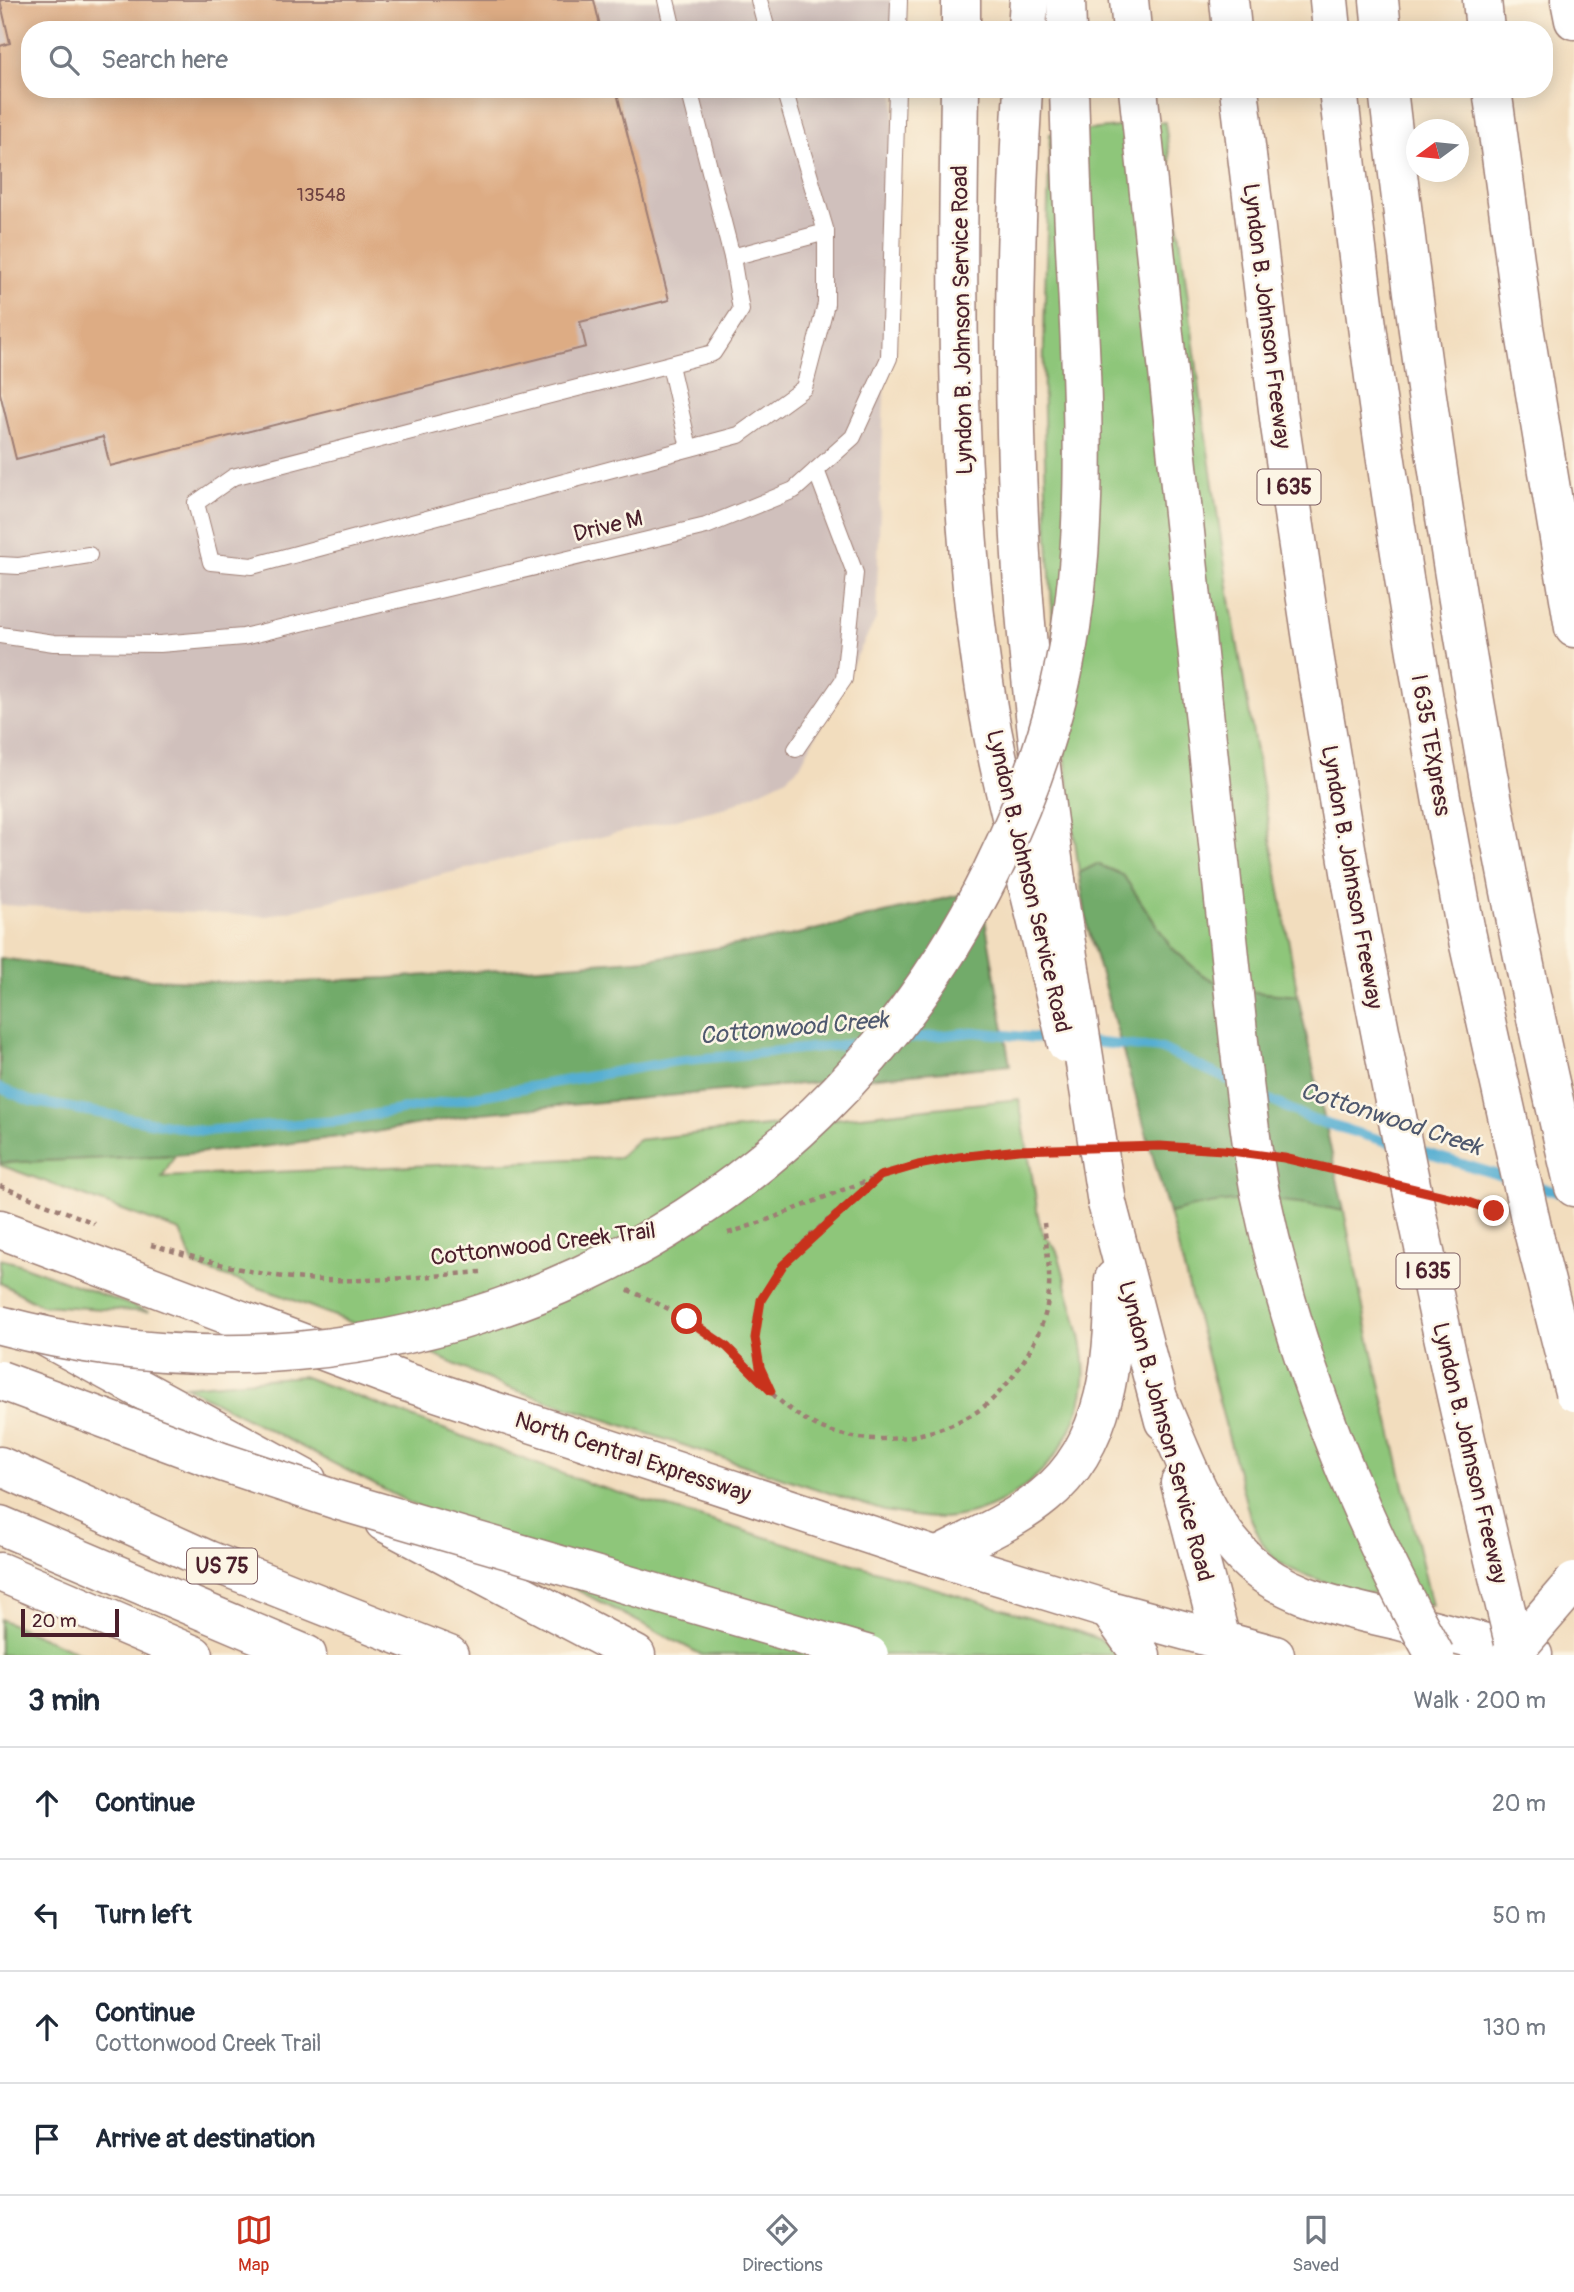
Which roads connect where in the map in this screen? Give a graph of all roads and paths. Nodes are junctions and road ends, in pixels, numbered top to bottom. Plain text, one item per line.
1 (759, 0) edge
2 (899, 0) edge
3 (961, 0) edge
4 (1029, 0) edge
5 (1066, 0) edge
6 (1129, 0) edge
7 (1229, 0) edge
8 (1329, 0) edge
9 (1379, 0) edge
10 (1482, 0) edge
11 (1570, 0) edge
12 (672, 2) edge
13 (1574, 20) edge
14 (673, 21) edge
15 (765, 21) edge
16 (898, 21) edge
17 (961, 21) edge
18 (1028, 21) edge
19 (1067, 21) edge
20 (1131, 21) edge
21 (1231, 21) edge
22 (1331, 21) edge
23 (1381, 21) edge
24 (1484, 21) edge
25 (691, 98) edge
26 (787, 98) edge
27 (897, 98) edge
28 (960, 98) edge
29 (1023, 98) edge
30 (1069, 98) edge
31 (1139, 98) edge
32 (1240, 98) edge
33 (1339, 98) edge
34 (1389, 98) edge
35 (1493, 98) edge
36 (826, 232) junction
37 (732, 257) junction
38 (670, 365) junction
39 (689, 448) junction
40 (816, 470) junction
41 (89, 555) dead end
42 (0, 565) edge
43 (1574, 628) edge
44 (0, 635) edge
45 (796, 749) dead end
46 (1042, 883) junction
47 (1134, 1146) dead end
48 (1070, 1149) dead end
49 (1223, 1150) dead end
50 (1284, 1158) dead end
51 (880, 1176) junction
52 (1384, 1182) dead end
53 (0, 1186) edge
54 (1574, 1187) edge
55 (1438, 1195) dead end
56 (1107, 1203) junction
57 (1494, 1211) dead end
58 (1044, 1223) dead end
59 (98, 1224) dead end
60 (0, 1229) edge
61 (719, 1236) dead end
62 (147, 1244) dead end
63 (489, 1271) dead end
64 (622, 1287) dead end
65 (0, 1312) edge
66 (0, 1325) edge
67 (0, 1380) edge
68 (771, 1391) junction
69 (1574, 1392) edge
70 (1158, 1398) junction
71 (0, 1466) edge
72 (0, 1525) edge
73 (937, 1557) junction
74 (0, 1572) edge
75 (1574, 1582) edge
76 (1110, 1610) junction
77 (1223, 1648) edge
78 (194, 1655) edge
79 (307, 1655) edge
80 (449, 1655) edge
81 (636, 1655) edge
82 (869, 1655) edge
83 (1141, 1655) edge
84 (1275, 1655) edge
85 (1436, 1655) edge
86 (1511, 1655) edge
87 (1517, 1655) edge
88 (1533, 1655) edge

1 - 15 lane
2 - 16 lane
3 - 17 main road
4 - 18 main road
5 - 19 main road
6 - 20 main road
7 - 21 main road
8 - 22 main road
9 - 23 main road
10 - 24 main road
11 - 13 main road
12 - 14 lane
25 - 37 lane
26 - 36 lane
27 - 40 lane, Drive M
28 - 46 main road, Lyndon B. Johnson Service Road
29 - 46 main road
30 - 66 main road, bridge
31 - 85 main road, bridge
32 - 87 main road, Lyndon B. Johnson Freeway / I 635, bridge
33 - 69 main road, I 635 TEXpress, bridge
34 - 54 main road
35 - 43 main road
36 - 37 lane
36 - 39 lane
37 - 38 lane
38 - 39 lane
38 - 39 lane
40 - 44 lane, Drive M
40 - 45 lane
41 - 42 lane
46 - 56 main road, bridge
47 - 49 path
48 - 51 path
50 - 52 path
51 - 61 path
51 - 68 path
53 - 59 path
55 - 57 path
56 - 70 main road, Lyndon B. Johnson Service Road
56 - 73 main road
58 - 68 path
60 - 73 main road, North Central Expressway
62 - 63 path, Cottonwood Creek Trail
64 - 68 path
65 - 81 main road
67 - 82 main road, bridge
70 - 77 main road, Lyndon B. Johnson Service Road
70 - 88 main road
71 - 80 main road, US 75
72 - 79 main road
73 - 76 main road, North Central Expressway
74 - 78 main road
75 - 86 main road, bridge
76 - 77 main road, North Central Expressway
76 - 83 main road
77 - 84 main road, North Central Expressway

